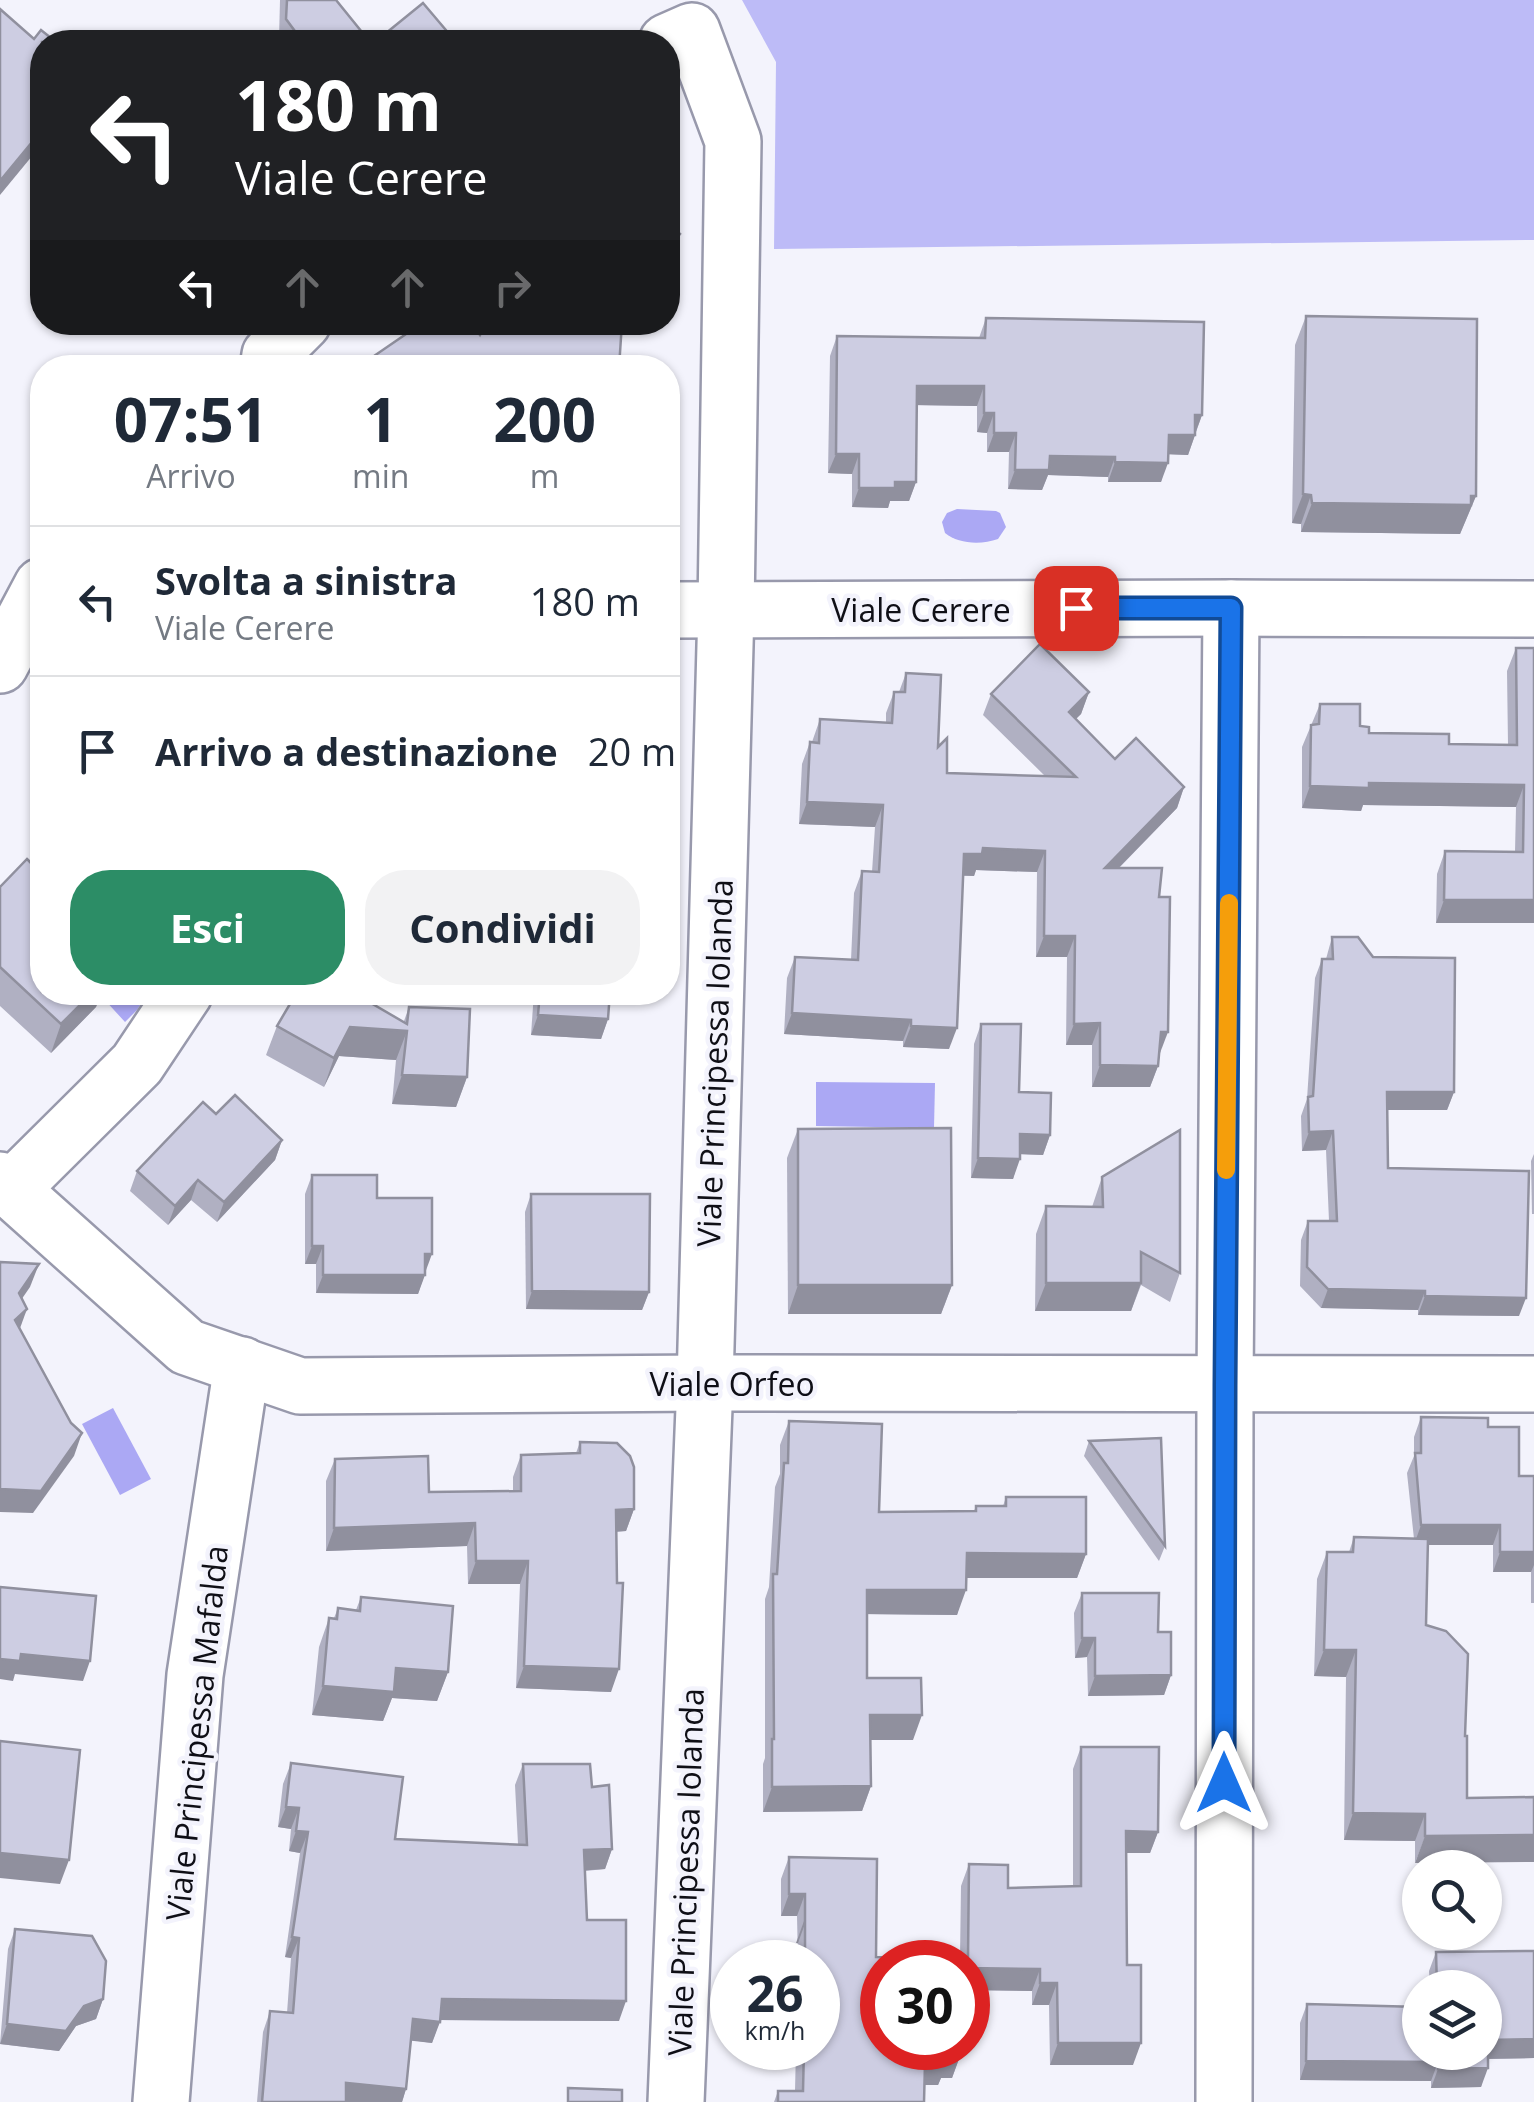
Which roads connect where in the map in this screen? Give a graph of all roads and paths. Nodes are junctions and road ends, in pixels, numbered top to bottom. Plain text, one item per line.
1 (680, 37) edge
2 (289, 335) edge
3 (270, 355) edge
4 (1231, 608) junction
5 (30, 609) edge
6 (726, 609) junction
7 (680, 610) edge
8 (1534, 610) edge
9 (0, 665) edge
10 (177, 1005) edge
11 (5, 1184) edge
12 (242, 1366) junction
13 (704, 1382) junction
14 (1534, 1384) edge
15 (1225, 1385) junction
16 (160, 2102) edge
17 (676, 2102) edge
18 (1224, 2102) edge

1 - 6 street, Viale Principessa Iolanda
2 - 3 street
4 - 6 street, Viale Cerere
4 - 8 street, Viale Cerere
4 - 15 street
5 - 9 street
6 - 7 street, Viale Cerere
6 - 13 street, Viale Principessa Iolanda
10 - 11 street
11 - 12 street, Viale Orfeo
12 - 13 street, Viale Orfeo
12 - 16 street, Viale Principessa Mafalda
13 - 15 street, Viale Orfeo
13 - 17 street, Viale Principessa Iolanda
14 - 15 street, Viale Orfeo
15 - 18 street

